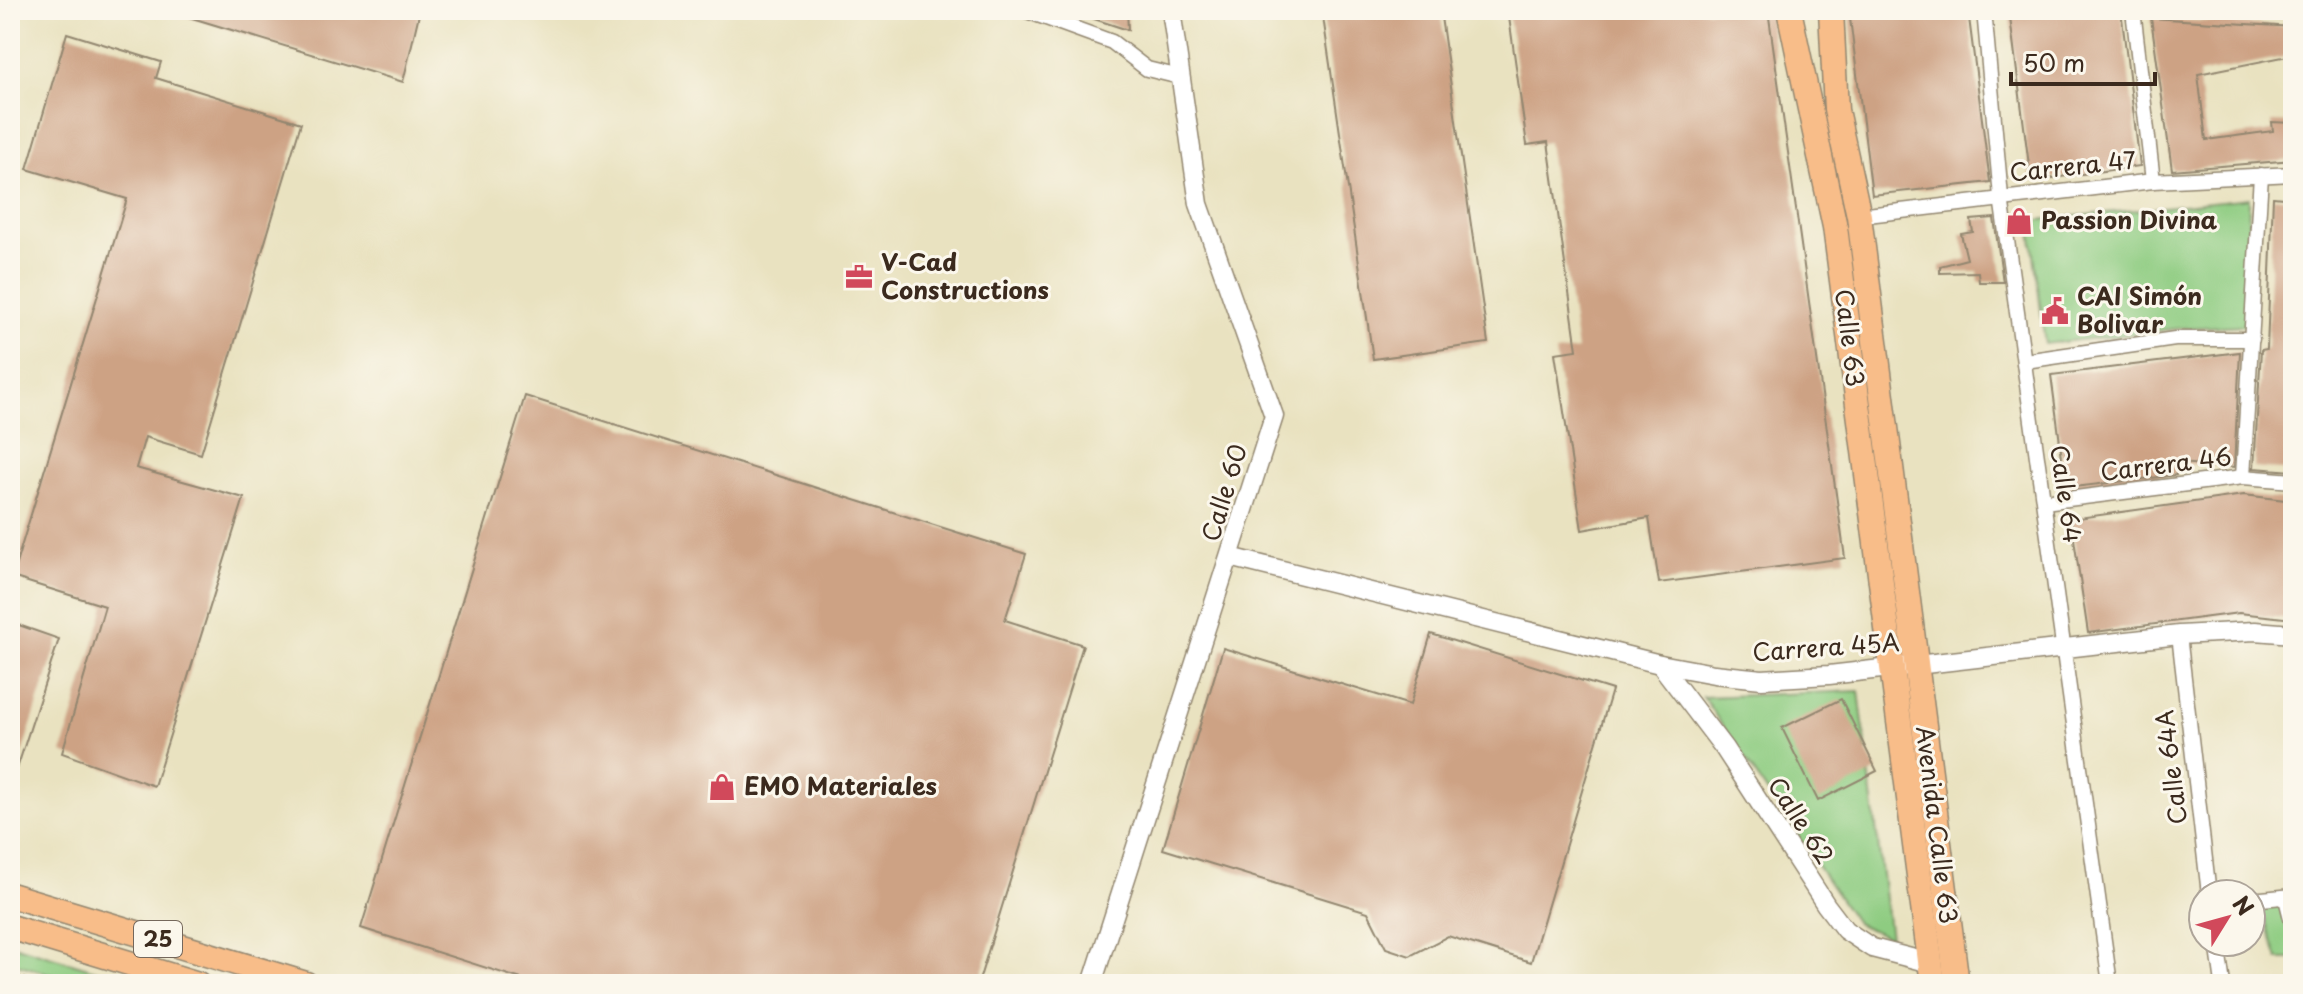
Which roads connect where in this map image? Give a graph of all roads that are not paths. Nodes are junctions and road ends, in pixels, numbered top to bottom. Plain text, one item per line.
1 (1024, 10) edge
2 (1171, 10) edge
3 (1789, 10) edge
4 (1816, 10) edge
5 (1831, 10) edge
6 (1984, 10) edge
7 (2133, 10) edge
8 (1180, 77) junction
9 (1836, 110) junction
10 (2293, 174) edge
11 (2261, 175) junction
12 (2153, 181) junction
13 (2001, 197) junction
14 (1859, 216) junction
15 (2252, 339) junction
16 (2025, 361) junction
17 (2243, 477) junction
18 (2293, 481) edge
19 (2044, 502) junction
20 (1230, 557) junction
21 (2293, 634) edge
22 (2179, 635) junction
23 (2064, 649) junction
24 (1660, 664) junction
25 (1904, 667) junction
26 (2207, 878) edge
27 (10, 895) edge
28 (2289, 896) edge
29 (2267, 898) edge
30 (10, 927) edge
31 (2293, 932) edge
32 (223, 958) junction
33 (2219, 958) edge
34 (1931, 974) edge
35 (198, 984) edge
36 (258, 984) edge
37 (306, 984) edge
38 (1092, 984) edge
39 (1957, 984) edge
40 (2110, 984) edge
41 (2223, 984) edge

1 - 8 street
2 - 8 street, Calle 60
3 - 25 main road, Calle 63
4 - 9 main road
5 - 9 main road, Calle 63
6 - 13 street, Calle 64
7 - 12 street
8 - 20 street, Calle 60
9 - 14 main road, Calle 63
10 - 11 street, Carrera 47
11 - 12 street, Carrera 47
11 - 15 street
12 - 13 street, Carrera 47
13 - 14 street, Carrera 47
13 - 16 street, Calle 64
14 - 25 main road, Calle 63
15 - 16 street
15 - 17 street
16 - 19 street, Calle 64
17 - 18 street, Carrera 46
17 - 19 street, Carrera 46
19 - 23 street, Calle 64
20 - 24 street, Carrera 45A
20 - 38 street, Calle 60
21 - 22 street, Carrera 45A
22 - 23 street, Carrera 45A
22 - 26 street, Calle 64A
23 - 25 street, Carrera 45A
23 - 40 street, Calle 64
24 - 25 street, Carrera 45A
24 - 34 street, Calle 62
25 - 34 main road, Avenida Calle 63
25 - 39 main road, Avenida Calle 63
27 - 32 main road, 25
28 - 29 street
28 - 31 street
30 - 35 main road, 25
32 - 36 main road
32 - 37 main road, 25
33 - 41 street

